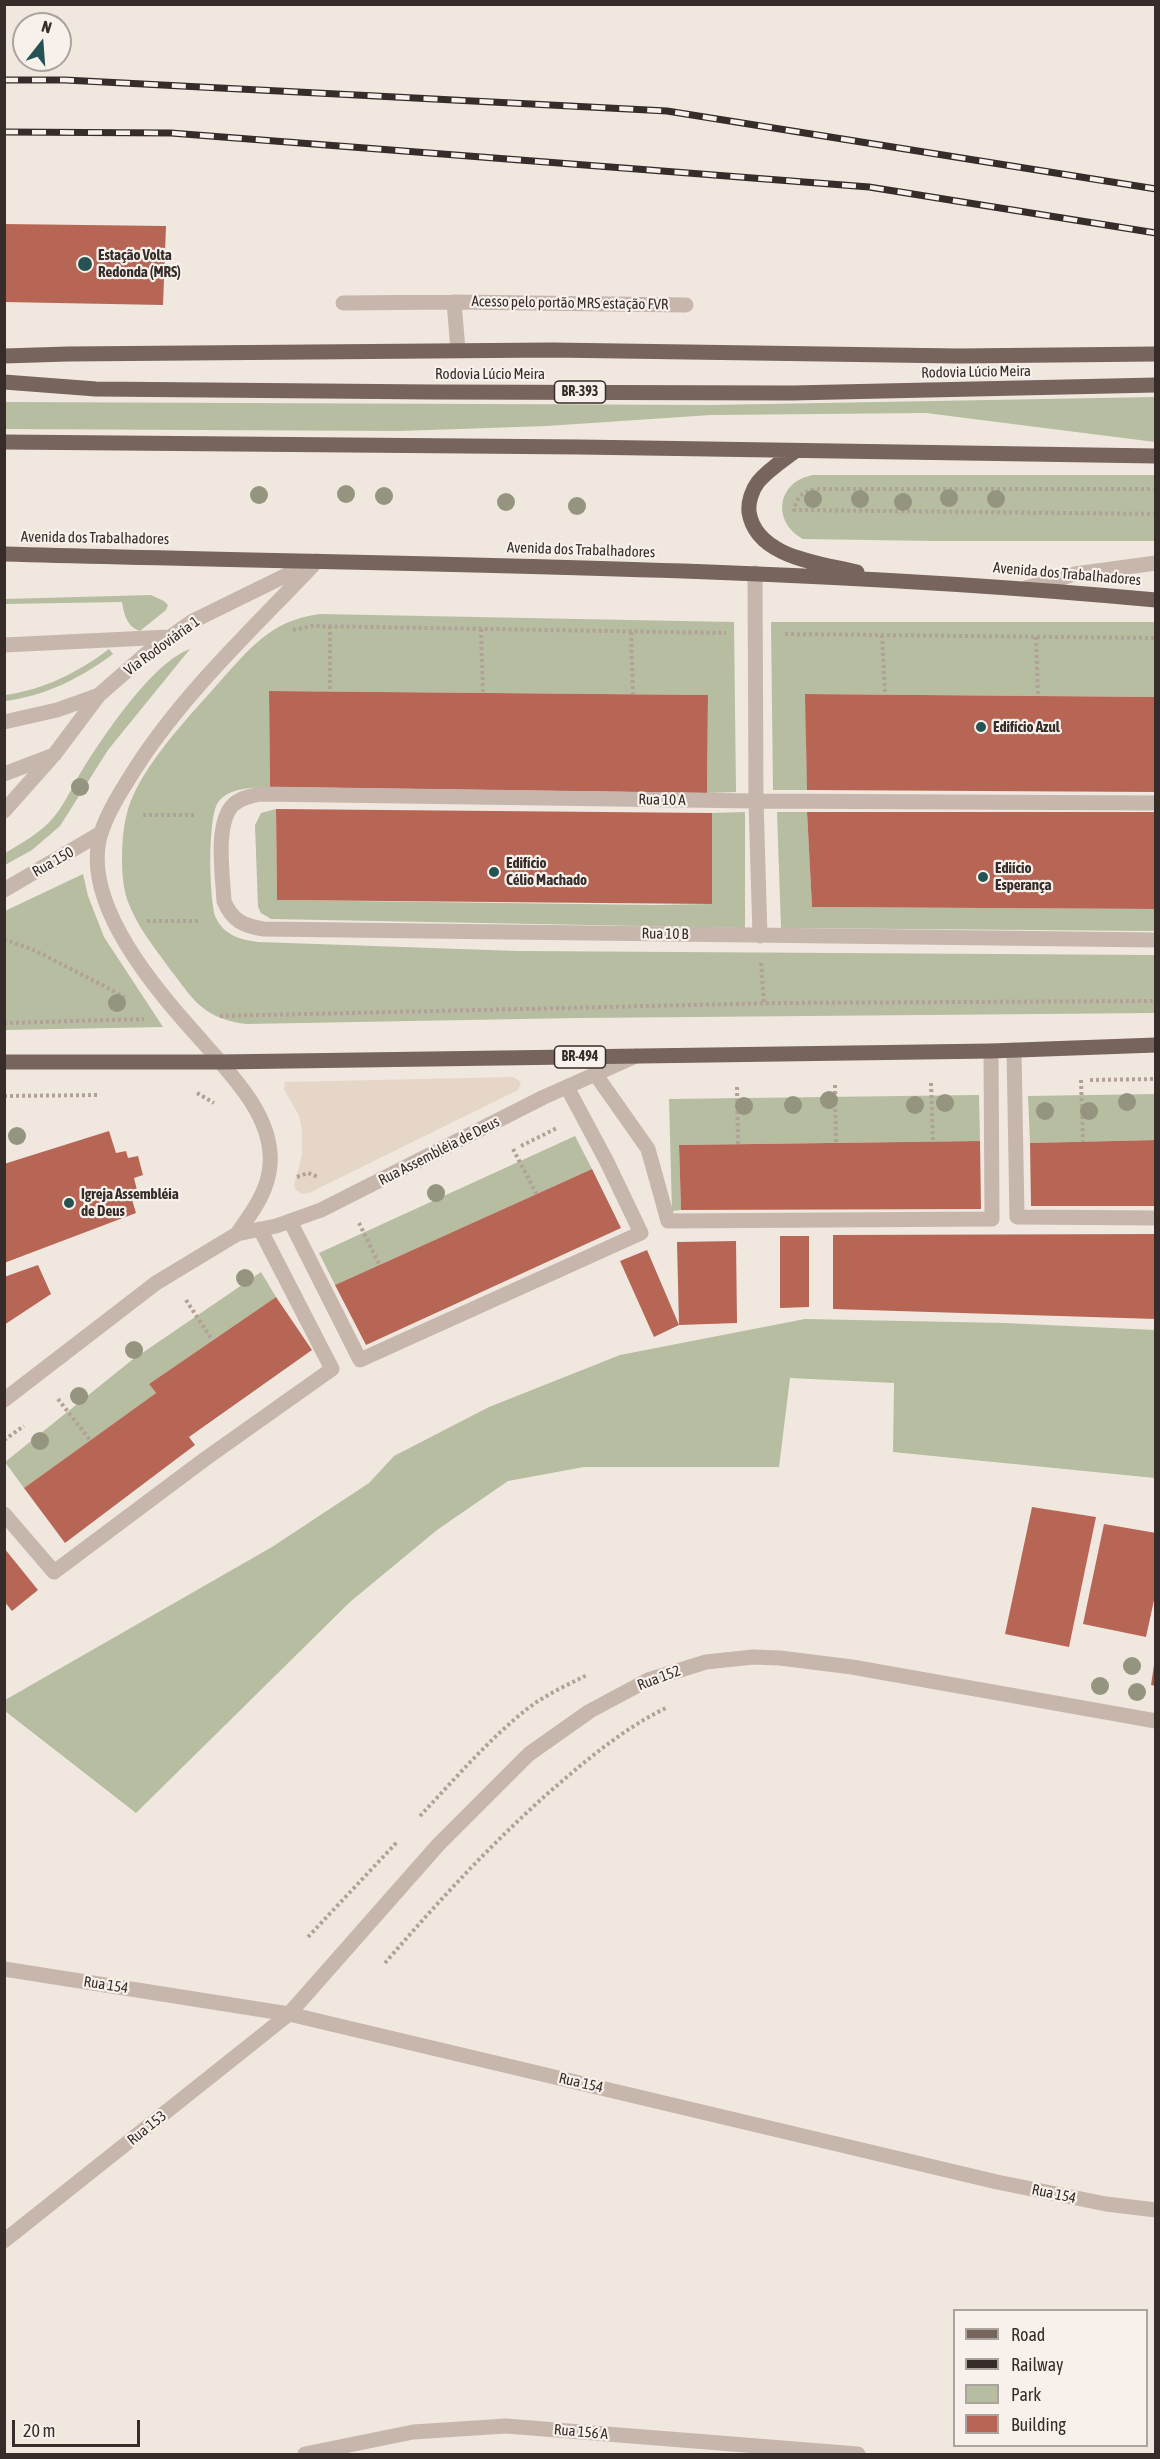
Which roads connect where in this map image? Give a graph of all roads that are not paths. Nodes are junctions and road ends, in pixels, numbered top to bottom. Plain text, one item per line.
1 (454, 302) junction
2 (343, 303) dead end
3 (686, 305) dead end
4 (458, 350) junction
5 (1155, 354) edge
6 (4, 356) edge
7 (4, 382) edge
8 (1155, 385) edge
9 (4, 442) edge
10 (795, 452) junction
11 (1155, 456) edge
12 (4, 554) edge
13 (318, 561) junction
14 (1155, 563) edge
15 (755, 573) junction
16 (895, 581) junction
17 (1026, 588) junction
18 (1155, 600) edge
19 (169, 637) junction
20 (4, 645) edge
21 (99, 695) junction
22 (4, 722) edge
23 (54, 755) junction
24 (4, 774) edge
25 (756, 801) junction
26 (1155, 803) edge
27 (4, 811) edge
28 (101, 833) junction
29 (4, 890) edge
30 (237, 921) joint
31 (760, 936) junction
32 (1155, 940) edge
33 (1155, 1045) edge
34 (1014, 1050) junction
35 (991, 1051) junction
36 (636, 1056) junction
37 (4, 1062) edge
38 (220, 1062) junction
39 (596, 1075) junction
40 (567, 1087) junction
41 (1155, 1218) edge
42 (290, 1221) junction
43 (260, 1229) junction
44 (237, 1234) junction
45 (4, 1400) edge
46 (4, 1514) edge
47 (1155, 1721) edge
48 (4, 1969) edge
49 (289, 2014) junction
50 (1155, 2210) edge
51 (4, 2241) edge
52 (305, 2454) edge
53 (858, 2454) edge

1 - 2 street, Acesso pelo portão MRS estação FVR
1 - 3 street, Acesso pelo portão MRS estação FVR
1 - 4 street, Acesso pelo portão MRS estação FVR
4 - 5 main road
4 - 6 main road
7 - 8 main road, Rodovia Lúcio Meira / BR-393
9 - 10 main road
10 - 11 main road
10 - 16 main road
12 - 13 main road, Avenida dos Trabalhadores
13 - 15 main road, Avenida dos Trabalhadores
13 - 19 street, Via Rodoviária 1
13 - 28 street
14 - 17 street
15 - 16 main road, Avenida dos Trabalhadores
15 - 25 street
16 - 17 main road, Avenida dos Trabalhadores
17 - 18 main road, Avenida dos Trabalhadores
19 - 20 street
19 - 21 street, Via Rodoviária 1
21 - 22 street, Via Rodoviária 1
21 - 23 street
23 - 24 street
23 - 27 street
25 - 26 street, Rua 10 A
25 - 30 street, Rua 10 A
25 - 31 street
28 - 29 street, Rua 150
28 - 38 street, Rua Assembléia de Deus
30 - 31 street, Rua 10 B
31 - 32 street, Rua 10 B
33 - 34 main road, BR-494
34 - 35 main road, BR-494
34 - 41 street
35 - 36 main road, BR-494
35 - 39 street
36 - 38 main road, BR-494
36 - 39 street, Rua Assembléia de Deus
37 - 38 main road, BR-494
38 - 44 street, Rua Assembléia de Deus
39 - 40 street, Rua Assembléia de Deus
40 - 42 street, Rua Assembléia de Deus
40 - 42 street
42 - 43 street, Rua Assembléia de Deus
43 - 44 street, Rua Assembléia de Deus
43 - 46 street
44 - 45 street, Rua Assembléia de Deus
47 - 49 street, Rua 152
48 - 49 street, Rua 154
49 - 50 street, Rua 154
49 - 51 street, Rua 153
52 - 53 street, Rua 156 A

